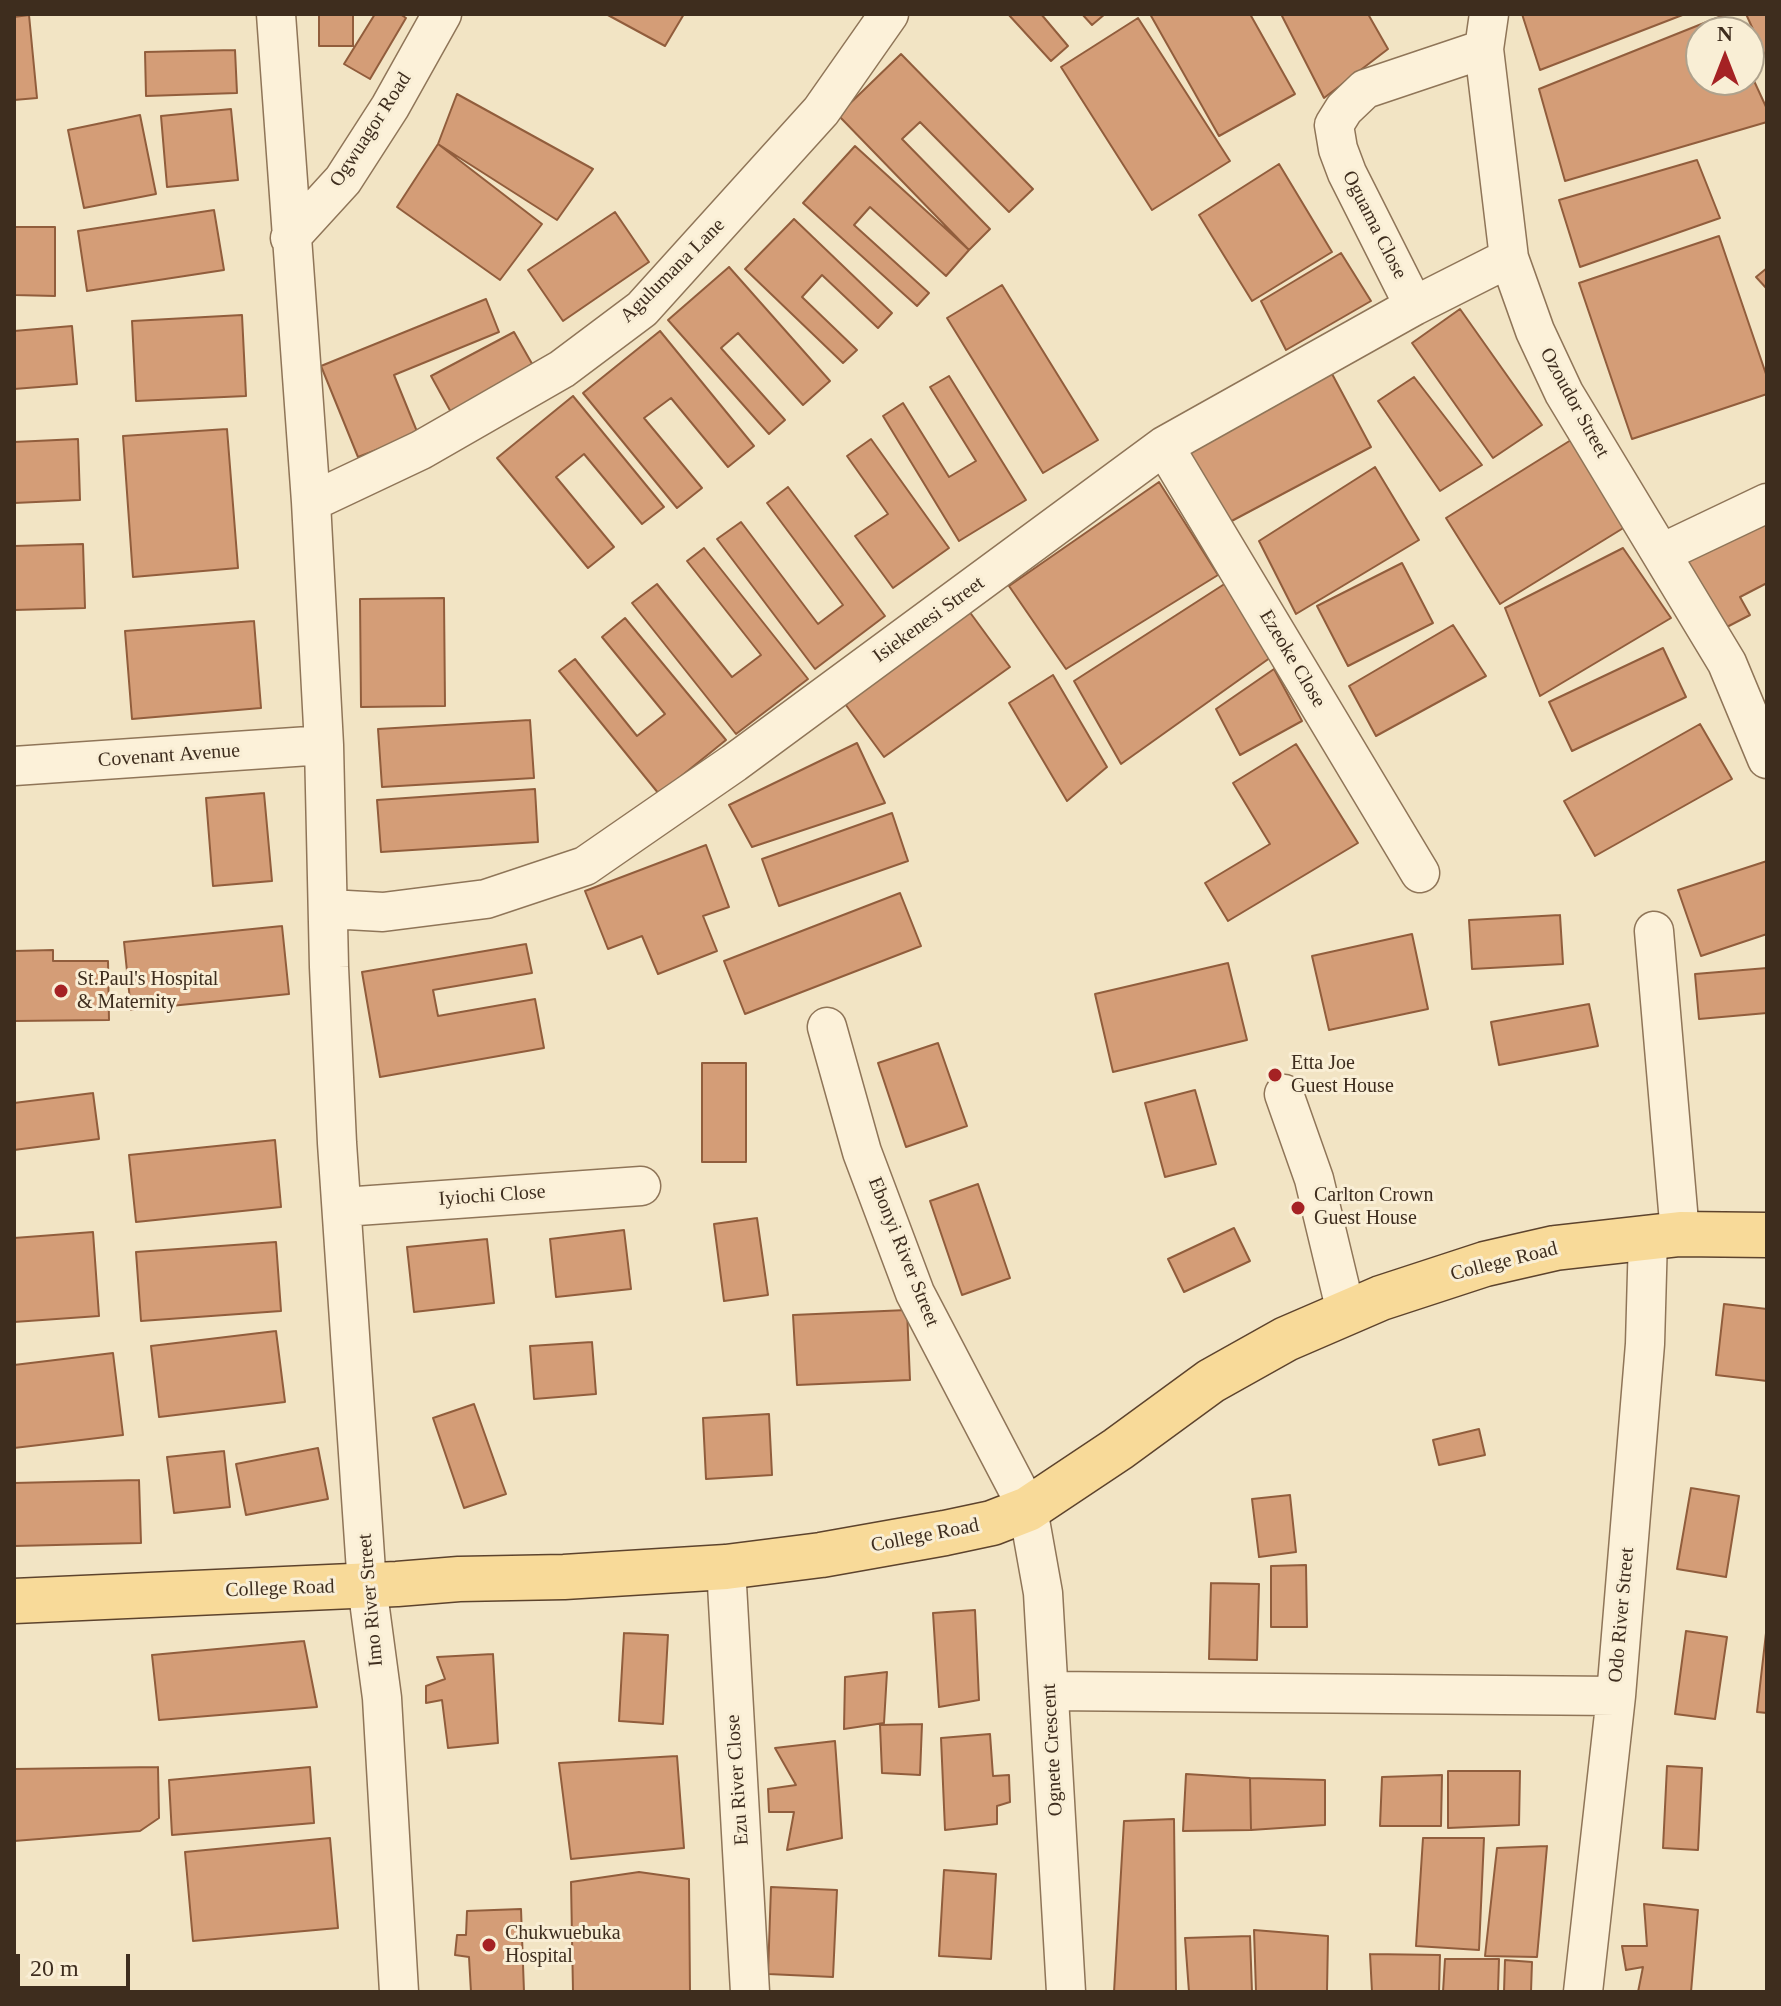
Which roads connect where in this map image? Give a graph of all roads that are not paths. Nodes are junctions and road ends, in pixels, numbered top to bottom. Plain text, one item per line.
1 (276, 14) edge
2 (442, 14) edge
3 (889, 14) edge
4 (1487, 31) edge
5 (290, 238) junction
6 (1509, 258) junction
7 (1414, 306) junction
8 (1164, 446) junction
9 (311, 502) junction
10 (1767, 503) edge
11 (1662, 553) junction
12 (324, 745) junction
13 (1767, 759) edge
14 (14, 766) edge
15 (1420, 873) dead end
16 (329, 909) junction
17 (1654, 931) dead end
18 (827, 1027) dead end
19 (1284, 1094) dead end
20 (641, 1186) dead end
21 (343, 1207) junction
22 (1664, 1235) junction
23 (1767, 1235) edge
24 (1346, 1312) junction
25 (1028, 1509) junction
26 (726, 1567) junction
27 (367, 1586) junction
28 (14, 1601) edge
29 (1050, 1691) junction
30 (1616, 1696) junction
31 (399, 1992) edge
32 (750, 1992) edge
33 (1066, 1992) edge
34 (1583, 1992) edge

1 - 5 street, Imo River Street
2 - 5 street, Ogwuagor Road
3 - 9 street, Agulumana Lane
4 - 6 street, Ozoudor Street
4 - 7 street, Oguama Close
5 - 9 street, Imo River Street
6 - 7 street, Isiekenesi Street
6 - 11 street, Ozoudor Street
7 - 8 street, Isiekenesi Street
8 - 15 street, Ezeoke Close
8 - 16 street, Isiekenesi Street
9 - 12 street, Imo River Street
10 - 11 street
11 - 13 street, Ozoudor Street
12 - 14 street, Covenant Avenue
12 - 16 street, Imo River Street
16 - 21 street, Imo River Street
17 - 22 street, Odo River Street
18 - 25 street, Ebonyi River Street
19 - 24 street
20 - 21 street, Iyiochi Close
21 - 27 street, Imo River Street
22 - 23 main road, College Road
22 - 24 main road, College Road
22 - 30 street, Odo River Street
24 - 25 main road, College Road
25 - 26 main road, College Road
25 - 29 street, Ognete Crescent
26 - 27 main road, College Road
26 - 32 street, Ezu River Close
27 - 28 main road, College Road
27 - 31 street, Imo River Street
29 - 30 street
29 - 33 street, Ognete Crescent
30 - 34 street, Odo River Street

